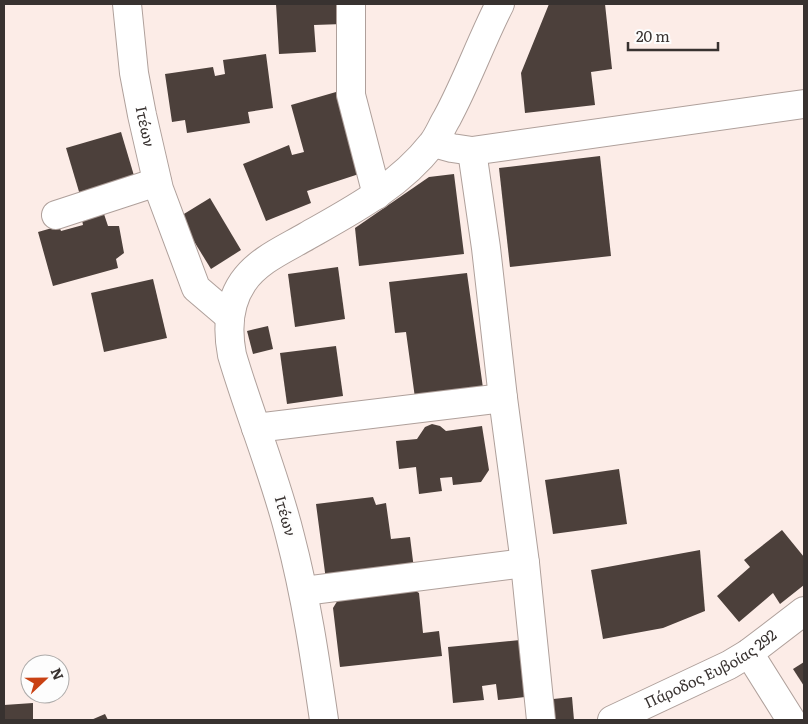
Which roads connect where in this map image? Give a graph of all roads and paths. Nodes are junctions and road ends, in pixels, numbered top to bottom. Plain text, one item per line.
1 (127, 4) edge
2 (351, 4) edge
3 (500, 4) edge
4 (804, 104) edge
5 (434, 143) junction
6 (472, 151) junction
7 (157, 182) junction
8 (377, 195) junction
9 (56, 215) dead end
10 (230, 317) junction
11 (503, 398) junction
12 (256, 428) junction
13 (525, 563) junction
14 (304, 591) junction
15 (804, 611) edge
16 (749, 653) junction
17 (324, 720) edge
18 (541, 720) edge
19 (612, 720) edge
20 (791, 720) edge

1 - 7 street, Ιτέων
2 - 8 street
3 - 5 street, Ιτέων
4 - 6 street
5 - 6 street
5 - 8 street, Ιτέων
6 - 11 street
7 - 9 street
7 - 10 street, Ιτέων
8 - 10 street, Ιτέων
10 - 12 street, Ιτέων
11 - 12 street
11 - 13 street
12 - 14 street, Ιτέων
13 - 14 street
13 - 18 street
14 - 17 street, Ιτέων
15 - 16 street, Πάροδος Ευβοίας 292
16 - 19 street, Πάροδος Ευβοίας 292
16 - 20 street

